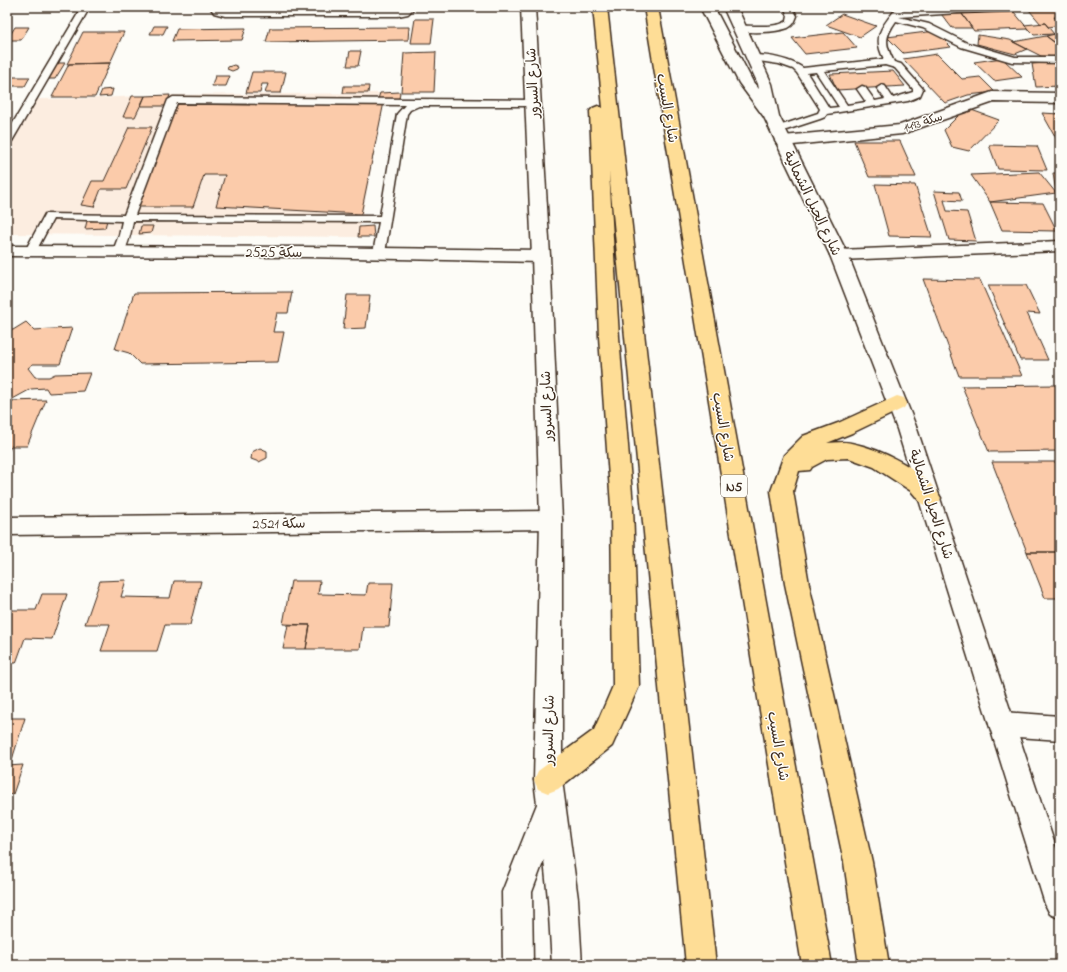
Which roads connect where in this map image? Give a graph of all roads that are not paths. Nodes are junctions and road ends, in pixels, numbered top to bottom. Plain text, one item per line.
1 (86, 7) edge
2 (214, 7) edge
3 (411, 7) edge
4 (528, 7) edge
5 (600, 7) edge
6 (651, 7) edge
7 (730, 7) edge
8 (788, 7) edge
9 (1002, 7) edge
10 (709, 10) edge
11 (898, 13) edge
12 (740, 28) junction
13 (603, 34) junction
14 (754, 58) junction
15 (1060, 60) edge
16 (890, 63) junction
17 (818, 69) junction
18 (801, 71) junction
19 (882, 88) dead end
20 (862, 89) dead end
21 (1060, 98) edge
22 (891, 101) junction
23 (418, 102) junction
24 (533, 103) junction
25 (872, 104) junction
26 (845, 108) junction
27 (824, 112) junction
28 (777, 129) junction
29 (7, 141) edge
30 (128, 218) junction
31 (384, 220) junction
32 (1060, 246) edge
33 (7, 251) edge
34 (32, 251) junction
35 (119, 251) junction
36 (379, 253) junction
37 (838, 255) junction
38 (541, 256) junction
39 (897, 403) junction
40 (782, 491) junction
41 (930, 498) junction
42 (550, 520) junction
43 (7, 526) edge
44 (1002, 724) junction
45 (1060, 728) edge
46 (549, 793) junction
47 (1058, 893) edge
48 (518, 965) edge
49 (567, 965) edge
50 (701, 965) edge
51 (817, 965) edge
52 (874, 965) edge

1 - 29 lane
2 - 3 lane
4 - 24 street, شارع السرور
5 - 13 highway
6 - 51 highway, شارع السيب / N5
7 - 12 street, شارع الحيل الشمالية
8 - 12 lane
9 - 11 lane
10 - 12 street
10 - 28 street, شارع الحيل الشمالية
11 - 15 lane
11 - 16 lane
12 - 14 street, شارع الحيل الشمالية
13 - 46 highway
13 - 50 highway
14 - 18 lane
14 - 28 street, شارع الحيل الشمالية
16 - 17 lane
16 - 22 lane
17 - 18 lane
17 - 26 lane
18 - 27 lane
19 - 22 lane
20 - 25 lane
21 - 28 street, سكة 1493
22 - 25 lane
23 - 24 lane
23 - 30 lane
23 - 31 lane
24 - 38 street, شارع السرور
25 - 26 lane
26 - 27 lane
27 - 28 lane
28 - 37 street, شارع الحيل الشمالية
30 - 31 lane
30 - 34 lane
30 - 35 lane
31 - 36 lane
32 - 37 street
33 - 34 street, سكة 2525
34 - 35 street, سكة 2525
35 - 36 street, سكة 2525
36 - 38 street, سكة 2525
37 - 39 street, شارع الحيل الشمالية
38 - 42 street, شارع السرور
39 - 40 highway
39 - 41 street, شارع الحيل الشمالية
40 - 41 highway
40 - 52 highway
41 - 44 street, شارع الحيل الشمالية
42 - 43 street, سكة 2521
42 - 46 street, شارع السرور
44 - 45 street
44 - 47 street, شارع الحيل الشمالية
46 - 48 street, شارع السرور
46 - 49 street, شارع السرور

